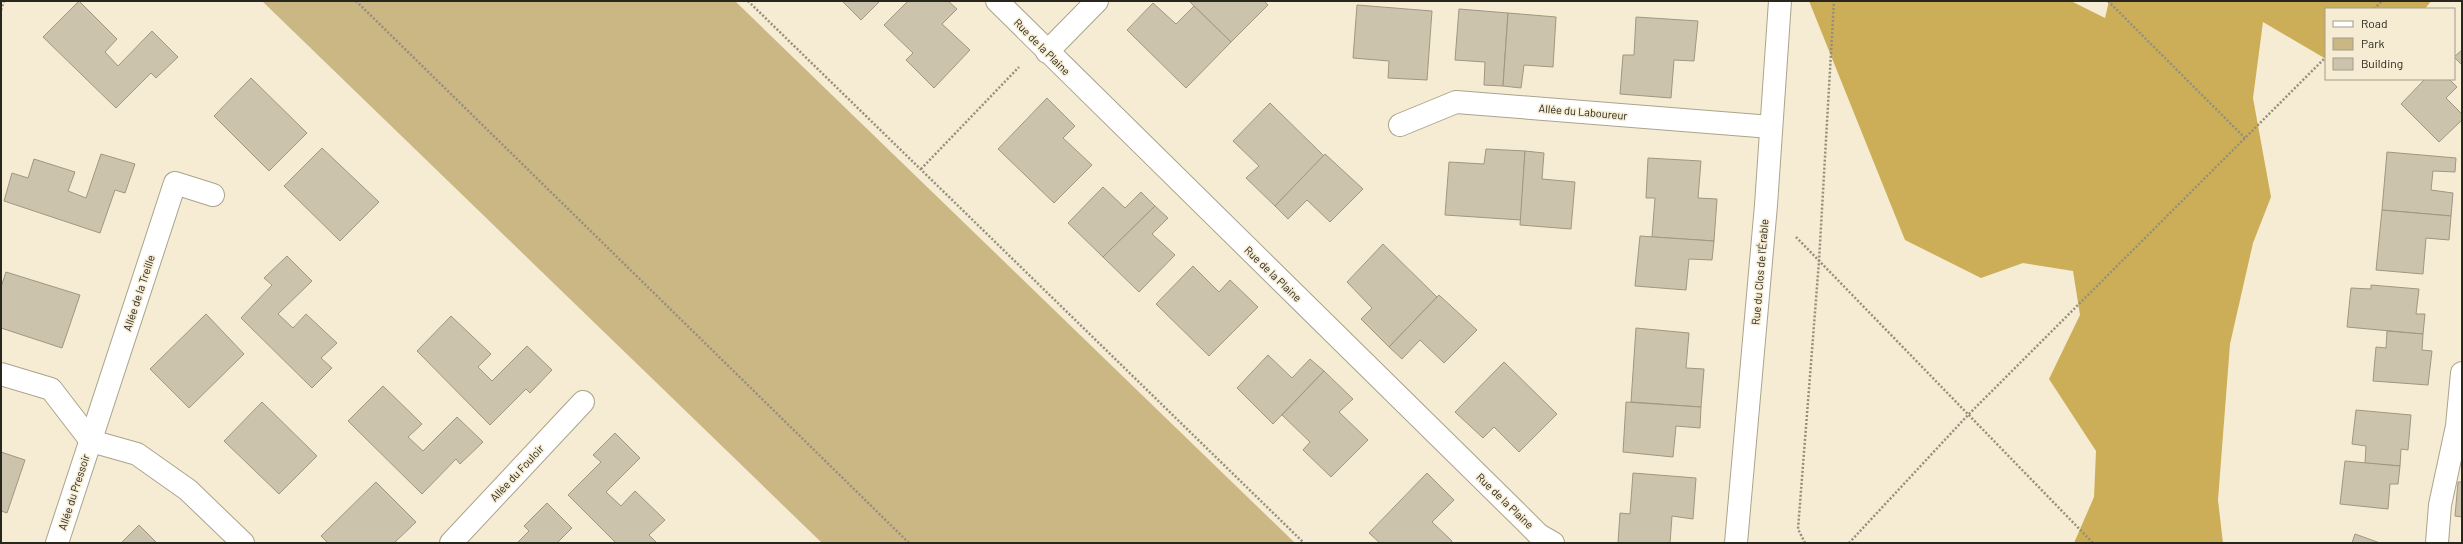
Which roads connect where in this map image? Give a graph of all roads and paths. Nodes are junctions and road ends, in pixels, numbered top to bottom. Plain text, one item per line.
1 (4, 1) edge
2 (356, 1) edge
3 (748, 1) edge
4 (997, 1) edge
5 (1097, 1) edge
6 (1780, 1) edge
7 (1834, 1) edge
8 (2108, 1) edge
9 (1, 10) edge
10 (1043, 48) junction
11 (2325, 58) edge
12 (1400, 125) dead end
13 (1771, 127) junction
14 (2245, 138) junction
15 (921, 169) junction
16 (213, 195) dead end
17 (1766, 205) junction
18 (1819, 261) junction
19 (2462, 372) edge
20 (1, 374) edge
21 (583, 402) dead end
22 (1968, 415) junction
23 (91, 441) junction
24 (57, 543) edge
25 (243, 543) edge
26 (451, 543) edge
27 (909, 543) edge
28 (1304, 543) edge
29 (1553, 543) edge
30 (1736, 543) edge
31 (1805, 543) edge
32 (1849, 543) edge
33 (2093, 543) edge
34 (2437, 543) edge

1 - 9 path
2 - 27 path
3 - 15 path
4 - 10 street, Rue de la Plaine
5 - 10 street
6 - 13 street, Rue du Clos de l'Érable
7 - 18 path
8 - 14 path
10 - 15 path
10 - 29 street, Rue de la Plaine
11 - 14 path
12 - 13 street, Allée du Laboureur
13 - 17 street, Rue du Clos de l'Érable
14 - 22 path
15 - 28 path
16 - 23 street, Allée de la Treille
17 - 18 path
17 - 30 street, Rue du Clos de l'Érable
18 - 22 path
18 - 31 path
19 - 34 street
20 - 23 street
21 - 26 street, Allée du Fouloir
22 - 32 path
22 - 33 path
23 - 24 street, Allée du Pressoir
23 - 25 street

